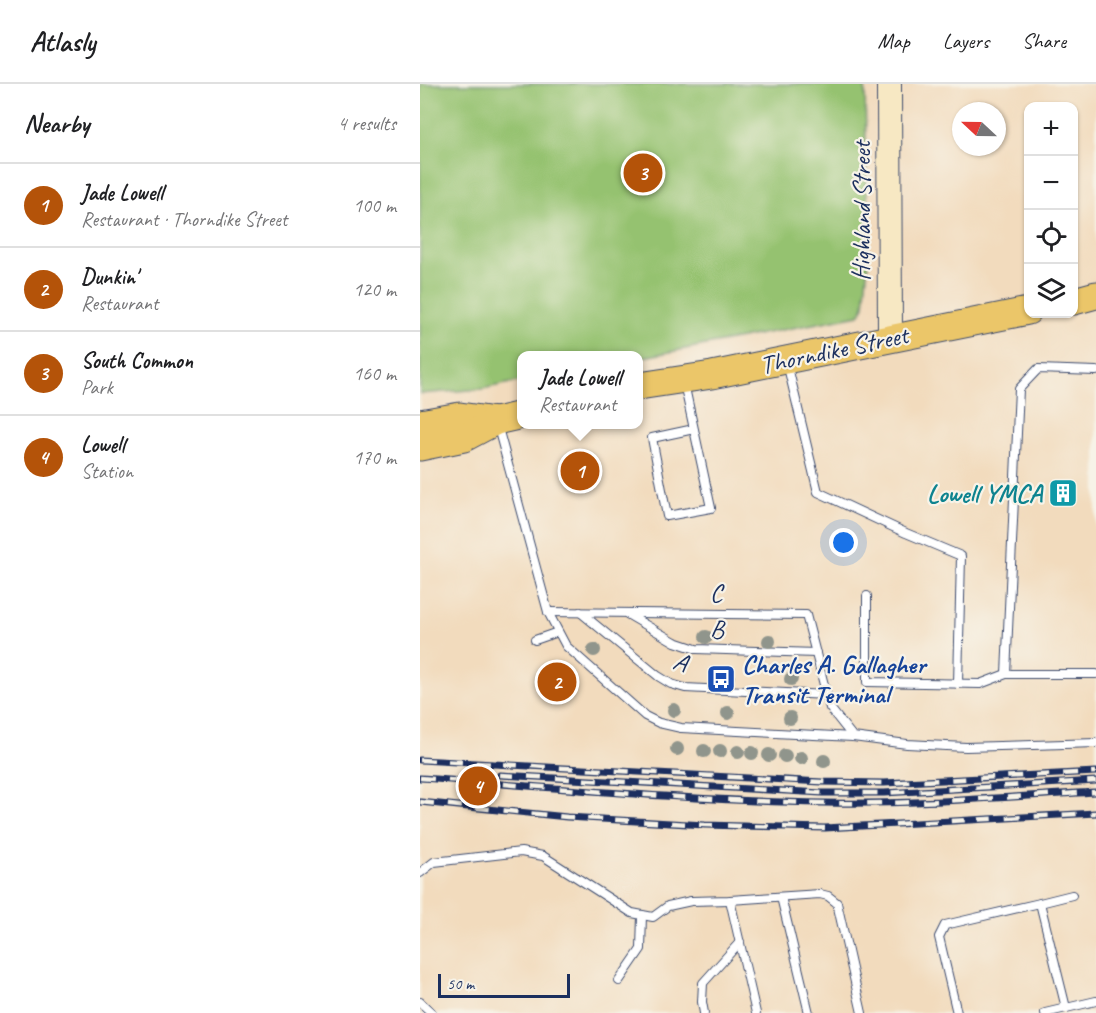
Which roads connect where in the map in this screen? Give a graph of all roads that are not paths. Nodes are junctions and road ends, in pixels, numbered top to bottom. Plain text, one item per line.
1 (889, 84) edge
2 (1096, 295) edge
3 (1078, 300) edge
4 (1024, 312) edge
5 (890, 338) junction
6 (788, 369) junction
7 (1096, 371) edge
8 (684, 379) junction
9 (643, 385) edge
10 (509, 418) edge
11 (420, 423) edge
12 (694, 429) junction
13 (420, 447) edge
14 (867, 596) dead end
15 (548, 612) junction
16 (579, 612) junction
17 (625, 613) junction
18 (558, 632) junction
19 (535, 640) dead end
20 (816, 653) junction
21 (1006, 674) junction
22 (1096, 674) edge
23 (958, 684) junction
24 (827, 695) junction
25 (853, 737) junction
26 (1096, 742) edge
27 (420, 873) edge
28 (1072, 895) dead end
29 (781, 897) junction
30 (730, 900) junction
31 (1040, 903) junction
32 (642, 915) junction
33 (740, 942) junction
34 (619, 981) dead end
35 (1096, 1001) edge
36 (420, 1002) edge
37 (1066, 1008) junction
38 (432, 1013) edge
39 (704, 1013) edge
40 (756, 1013) edge
41 (808, 1013) edge
42 (862, 1013) edge
43 (957, 1013) edge
44 (1045, 1013) edge

1 - 5 street, Highland Street
2 - 3 main road
4 - 5 main road, Thorndike Street
5 - 6 main road, Thorndike Street
6 - 8 main road, Thorndike Street
6 - 23 lane
7 - 21 lane
8 - 9 main road, Thorndike Street
8 - 12 lane
10 - 11 main road
10 - 13 main road
10 - 15 lane
12 - 12 lane
14 - 23 lane
15 - 16 lane, C
15 - 18 lane
16 - 17 lane, C
16 - 24 lane, A
17 - 20 lane, B
17 - 20 lane, C
18 - 19 lane
18 - 25 lane
20 - 24 lane
21 - 22 lane
21 - 23 lane
24 - 25 lane
25 - 26 lane
27 - 32 lane
28 - 31 lane
29 - 30 lane
29 - 41 lane
29 - 42 lane
30 - 32 lane
30 - 33 lane
31 - 37 lane
31 - 43 lane
32 - 34 lane
33 - 39 lane
33 - 40 lane
35 - 37 lane
36 - 38 lane
37 - 44 lane

